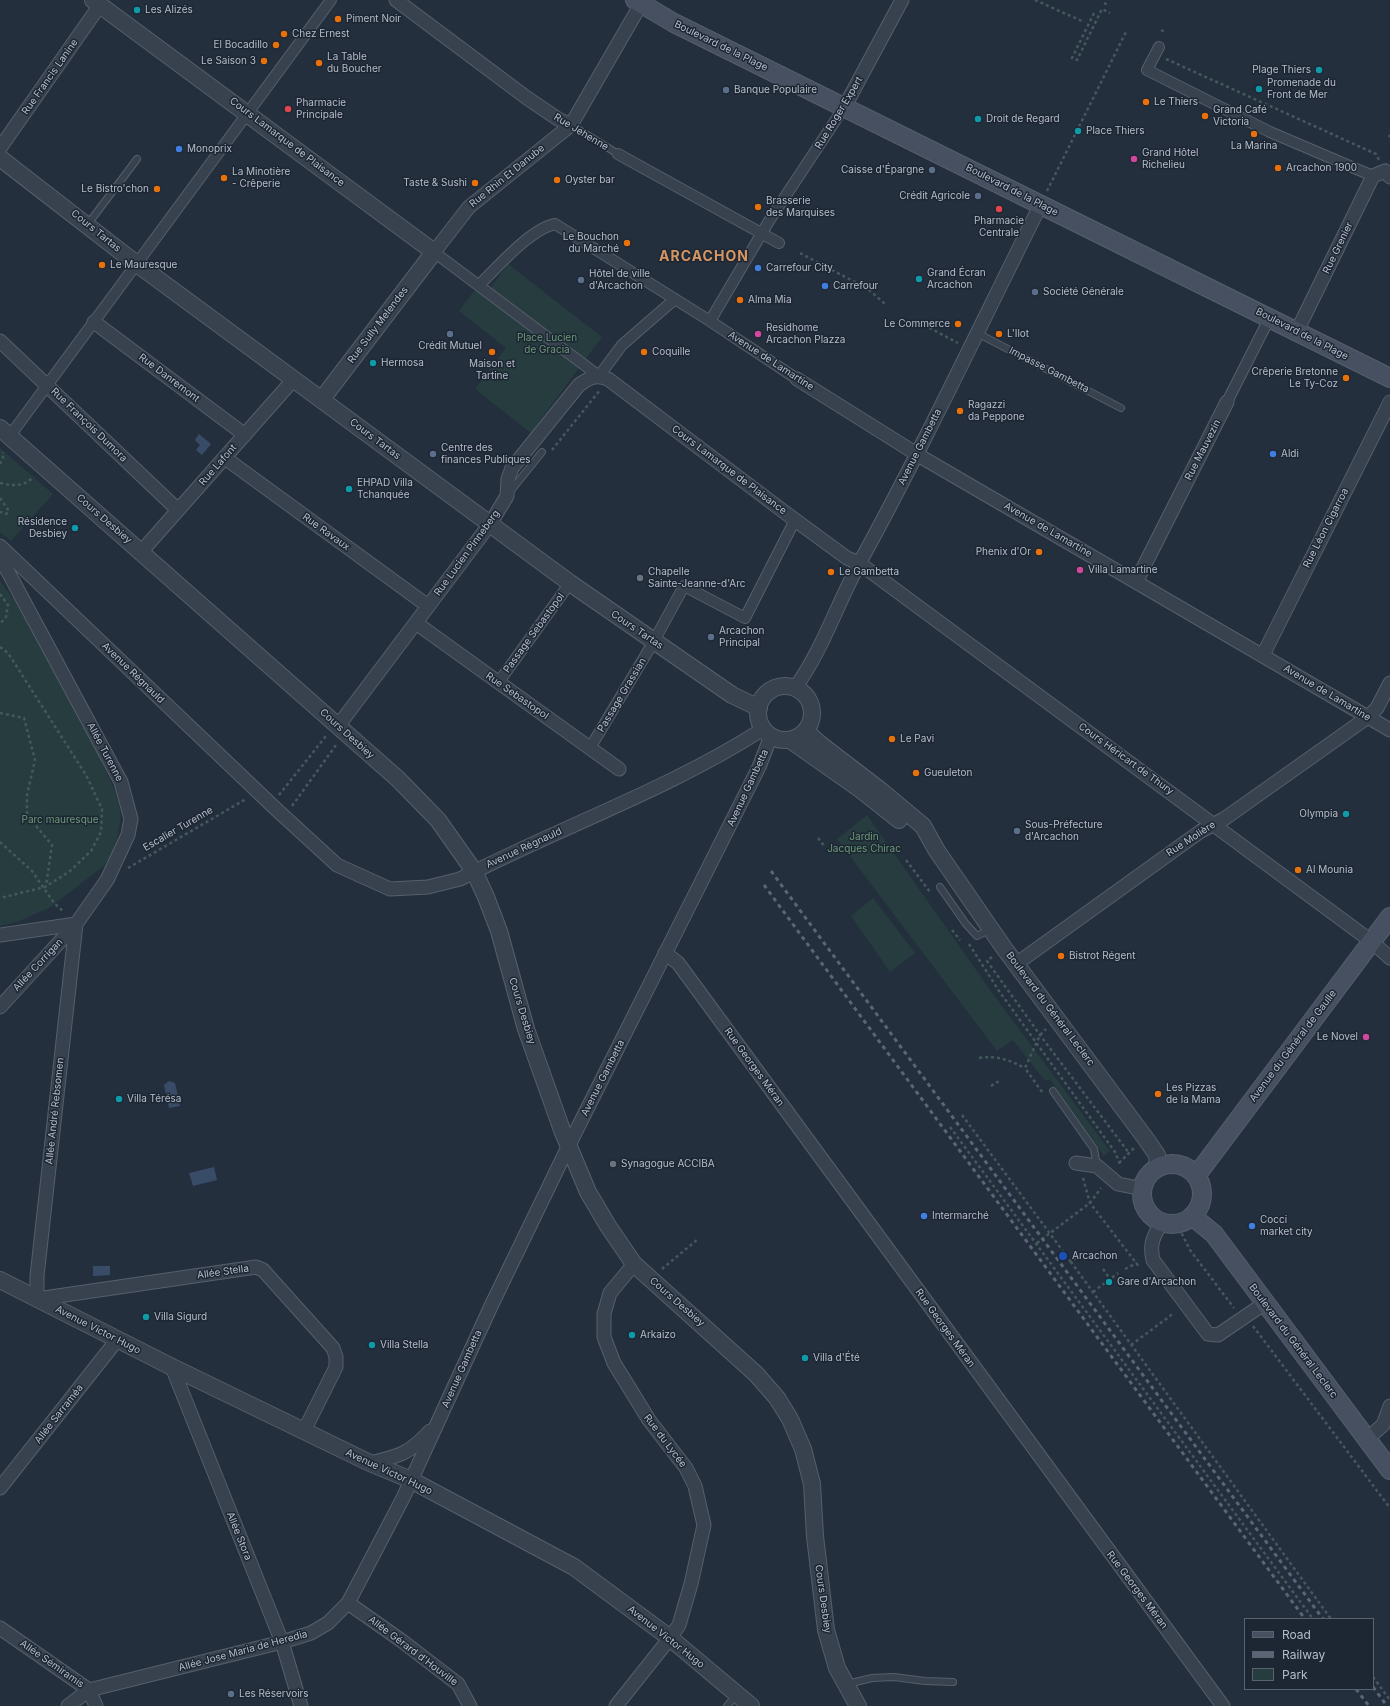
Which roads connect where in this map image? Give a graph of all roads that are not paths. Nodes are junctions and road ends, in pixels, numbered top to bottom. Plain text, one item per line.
1 (331, 0) edge
2 (396, 0) edge
3 (902, 0) edge
4 (638, 2) edge
5 (96, 3) edge
6 (1160, 51) road end
7 (845, 106) junction
8 (248, 113) junction
9 (571, 125) junction
10 (0, 148) edge
11 (618, 154) joint
12 (0, 158) edge
13 (137, 159) dead end
14 (1387, 174) edge
15 (1373, 176) junction
16 (1040, 204) junction
17 (88, 224) junction
18 (762, 233) junction
19 (779, 244) dead end
20 (434, 252) junction
21 (137, 264) junction
22 (479, 285) junction
23 (675, 299) junction
24 (1270, 317) junction
25 (94, 322) junction
26 (710, 322) junction
27 (1297, 331) junction
28 (977, 333) junction
29 (0, 341) edge
30 (599, 376) junction
31 (1390, 378) edge
32 (294, 379) junction
33 (797, 379) joint
34 (47, 385) junction
35 (322, 399) junction
36 (1227, 402) joint
37 (1390, 402) edge
38 (1121, 408) dead end
39 (245, 435) junction
40 (3, 438) edge
41 (542, 452) dead end
42 (916, 453) junction
43 (225, 458) junction
44 (507, 496) junction
45 (178, 510) junction
46 (795, 520) junction
47 (490, 524) junction
48 (0, 546) edge
49 (141, 552) junction
50 (0, 557) edge
51 (859, 563) junction
52 (1136, 582) junction
53 (570, 583) junction
54 (428, 606) junction
55 (416, 623) junction
56 (654, 642) junction
57 (1263, 655) junction
58 (498, 683) junction
59 (1390, 683) edge
60 (794, 688) junction
61 (759, 708) junction
62 (1368, 717) junction
63 (806, 730) junction
64 (1390, 730) edge
65 (332, 731) junction
66 (767, 733) junction
67 (790, 740) junction
68 (590, 748) junction
69 (619, 769) dead end
70 (1214, 824) junction
71 (937, 851) junction
72 (474, 871) junction
73 (940, 887) dead end
74 (1390, 917) edge
75 (76, 924) junction
76 (991, 929) junction
77 (0, 934) edge
78 (1371, 942) junction
79 (665, 953) junction
80 (1390, 958) edge
81 (1016, 964) junction
82 (0, 1007) edge
83 (1053, 1091) dead end
84 (569, 1145) junction
85 (1097, 1166) junction
86 (1158, 1168) junction
87 (1079, 1169) road end
88 (1196, 1176) junction
89 (1136, 1188) junction
90 (1177, 1220) junction
91 (634, 1264) junction
92 (0, 1280) edge
93 (37, 1299) junction
94 (1265, 1303) junction
95 (118, 1340) junction
96 (172, 1368) junction
97 (1390, 1406) edge
98 (439, 1421) junction
99 (304, 1431) junction
100 (1367, 1439) junction
101 (396, 1456) junction
102 (370, 1463) junction
103 (1390, 1470) edge
104 (411, 1480) junction
105 (0, 1488) edge
106 (348, 1603) junction
107 (0, 1628) edge
108 (670, 1638) junction
109 (282, 1642) junction
110 (953, 1682) dead end
111 (845, 1685) junction
112 (89, 1690) junction
113 (732, 1700) edge
114 (68, 1706) edge
115 (96, 1706) edge
116 (301, 1706) edge
117 (470, 1706) edge
118 (616, 1706) edge
119 (751, 1706) edge
120 (858, 1706) edge
121 (1223, 1706) edge

1 - 8 street
2 - 9 street, Rue Jehenne
3 - 7 street, Rue Roger Expert
4 - 7 main road, Boulevard de la Plage
4 - 9 street
5 - 8 street, Cours Lamarque de Plaisance
5 - 10 street, Rue Francis Lanine
6 - 15 street
7 - 16 main road, Boulevard de la Plage
7 - 18 street, Rue Roger Expert
8 - 20 street, Cours Lamarque de Plaisance
8 - 21 street
9 - 11 lane, Rue Jehenne
9 - 20 street, Rue Rhin Et Danube
11 - 18 street, Rue Jehenne
12 - 17 street, Cours Tartas
13 - 17 lane
14 - 15 street
15 - 27 street, Rue Grenier
16 - 24 main road, Boulevard de la Plage
16 - 28 street, Avenue Gambetta
17 - 21 street, Cours Tartas
18 - 19 street, Rue Jehenne
18 - 26 street, Rue Roger Expert
20 - 22 street, Cours Lamarque de Plaisance
20 - 35 street, Rue Sully Melendes
21 - 25 street
21 - 32 street, Cours Tartas
22 - 23 street, Avenue de Lamartine
22 - 30 street
23 - 26 street, Avenue de Lamartine
23 - 30 street
24 - 27 main road, Boulevard de la Plage
24 - 36 street, Rue Mauvezin
25 - 34 street
25 - 39 street, Rue Danremont
26 - 33 street, Avenue de Lamartine
27 - 31 main road, Boulevard de la Plage
28 - 38 lane, Impasse Gambetta
28 - 42 street, Avenue Gambetta
29 - 34 street, Rue François Dumora
30 - 44 street, Rue Lucien Pinneberg
30 - 46 street, Cours Lamarque de Plaisance
32 - 35 street, Cours Tartas
32 - 39 street, Rue Lafont
33 - 42 street, Avenue de Lamartine
34 - 40 street
34 - 45 street, Rue François Dumora
35 - 47 street, Cours Tartas
36 - 52 street, Rue Mauvezin
37 - 57 street, Rue Léon Cigarroa
39 - 43 street, Rue Lafont
40 - 49 street, Cours Desbiey
41 - 44 lane
42 - 51 street, Avenue Gambetta
42 - 52 street, Avenue de Lamartine
43 - 45 street, Rue Lafont
43 - 54 street, Rue Ravaux
44 - 47 street, Rue Lucien Pinneberg
45 - 49 street, Rue Lafont
46 - 51 street, Cours Lamarque de Plaisance
46 - 56 street, Passage Grassian
47 - 53 street, Cours Tartas
47 - 54 street, Rue Lucien Pinneberg
48 - 72 street, Avenue Régnauld
49 - 65 street, Cours Desbiey
50 - 75 street, Allée Turenne
51 - 60 street, Avenue Gambetta
51 - 70 street, Cours Héricart de Thury
52 - 57 street, Avenue de Lamartine
53 - 56 street, Cours Tartas
53 - 58 street, Passage Sebastopol
54 - 55 street, Rue Lucien Pinneberg
55 - 58 street, Rue Sebastopol
55 - 65 street, Rue Lucien Pinneberg
56 - 61 street, Cours Tartas
56 - 68 street, Passage Grassian
57 - 62 street, Avenue de Lamartine
58 - 68 street, Rue Sebastopol
59 - 62 street, Rue Molière
60 - 61 street
60 - 63 street
61 - 66 street
62 - 64 street, Avenue de Lamartine
62 - 70 street, Rue Molière
63 - 67 street
63 - 71 street, Boulevard du Général Leclerc
65 - 72 street, Cours Desbiey
66 - 67 street
66 - 72 street, Avenue Régnauld
66 - 79 street, Avenue Gambetta
67 - 71 street, Boulevard du Général Leclerc
68 - 69 street, Rue Sebastopol
70 - 78 street, Cours Héricart de Thury
70 - 81 street, Rue Molière
71 - 76 street, Boulevard du Général Leclerc
72 - 84 street, Cours Desbiey
73 - 76 lane
74 - 78 main road, Avenue du Général de Gaulle
75 - 77 street
75 - 82 street, Allée Corrigan
75 - 93 street, Allée André Rebsomen
76 - 81 street, Boulevard du Général Leclerc
78 - 80 street, Cours Héricart de Thury
78 - 88 main road, Avenue du Général de Gaulle
79 - 84 street, Avenue Gambetta
79 - 121 street, Rue Georges Méran
81 - 86 street, Boulevard du Général Leclerc
83 - 85 lane
84 - 91 street, Cours Desbiey
84 - 98 street, Avenue Gambetta
85 - 87 street
85 - 89 street
86 - 88 main road
86 - 89 main road
88 - 90 main road
89 - 90 main road
90 - 94 main road, Boulevard du Général Leclerc
90 - 94 street
91 - 108 street, Rue du Lycée
91 - 111 street, Cours Desbiey
92 - 93 street, Avenue Victor Hugo
93 - 95 street, Avenue Victor Hugo
93 - 99 street, Allée Stella
94 - 100 main road, Boulevard du Général Leclerc
95 - 96 street, Avenue Victor Hugo
95 - 105 street, Allée Sarraméa
96 - 99 street, Avenue Victor Hugo
96 - 109 street, Allée Stora
97 - 100 street
98 - 101 street, Avenue Gambetta
98 - 104 street, Avenue Gambetta
99 - 102 street, Avenue Victor Hugo
100 - 103 main road, Boulevard du Général Leclerc
101 - 102 street, Avenue Gambetta
101 - 104 street
102 - 104 street, Avenue Victor Hugo
104 - 106 street, Allée Jose Maria de Heredia
104 - 108 street, Avenue Victor Hugo
106 - 109 street, Allée Jose Maria de Heredia
106 - 117 street, Allée Gérard d'Houville
107 - 112 street, Allée Sémiramis
108 - 113 street, Avenue Victor Hugo
108 - 118 street, Rue du Lycée
109 - 112 street, Allée Jose Maria de Heredia
109 - 116 street, Allée Stora
110 - 111 lane
111 - 120 street, Cours Desbiey
112 - 114 street, Allée Jose Maria de Heredia
112 - 115 street, Allée Sémiramis
113 - 119 street, Avenue Victor Hugo

